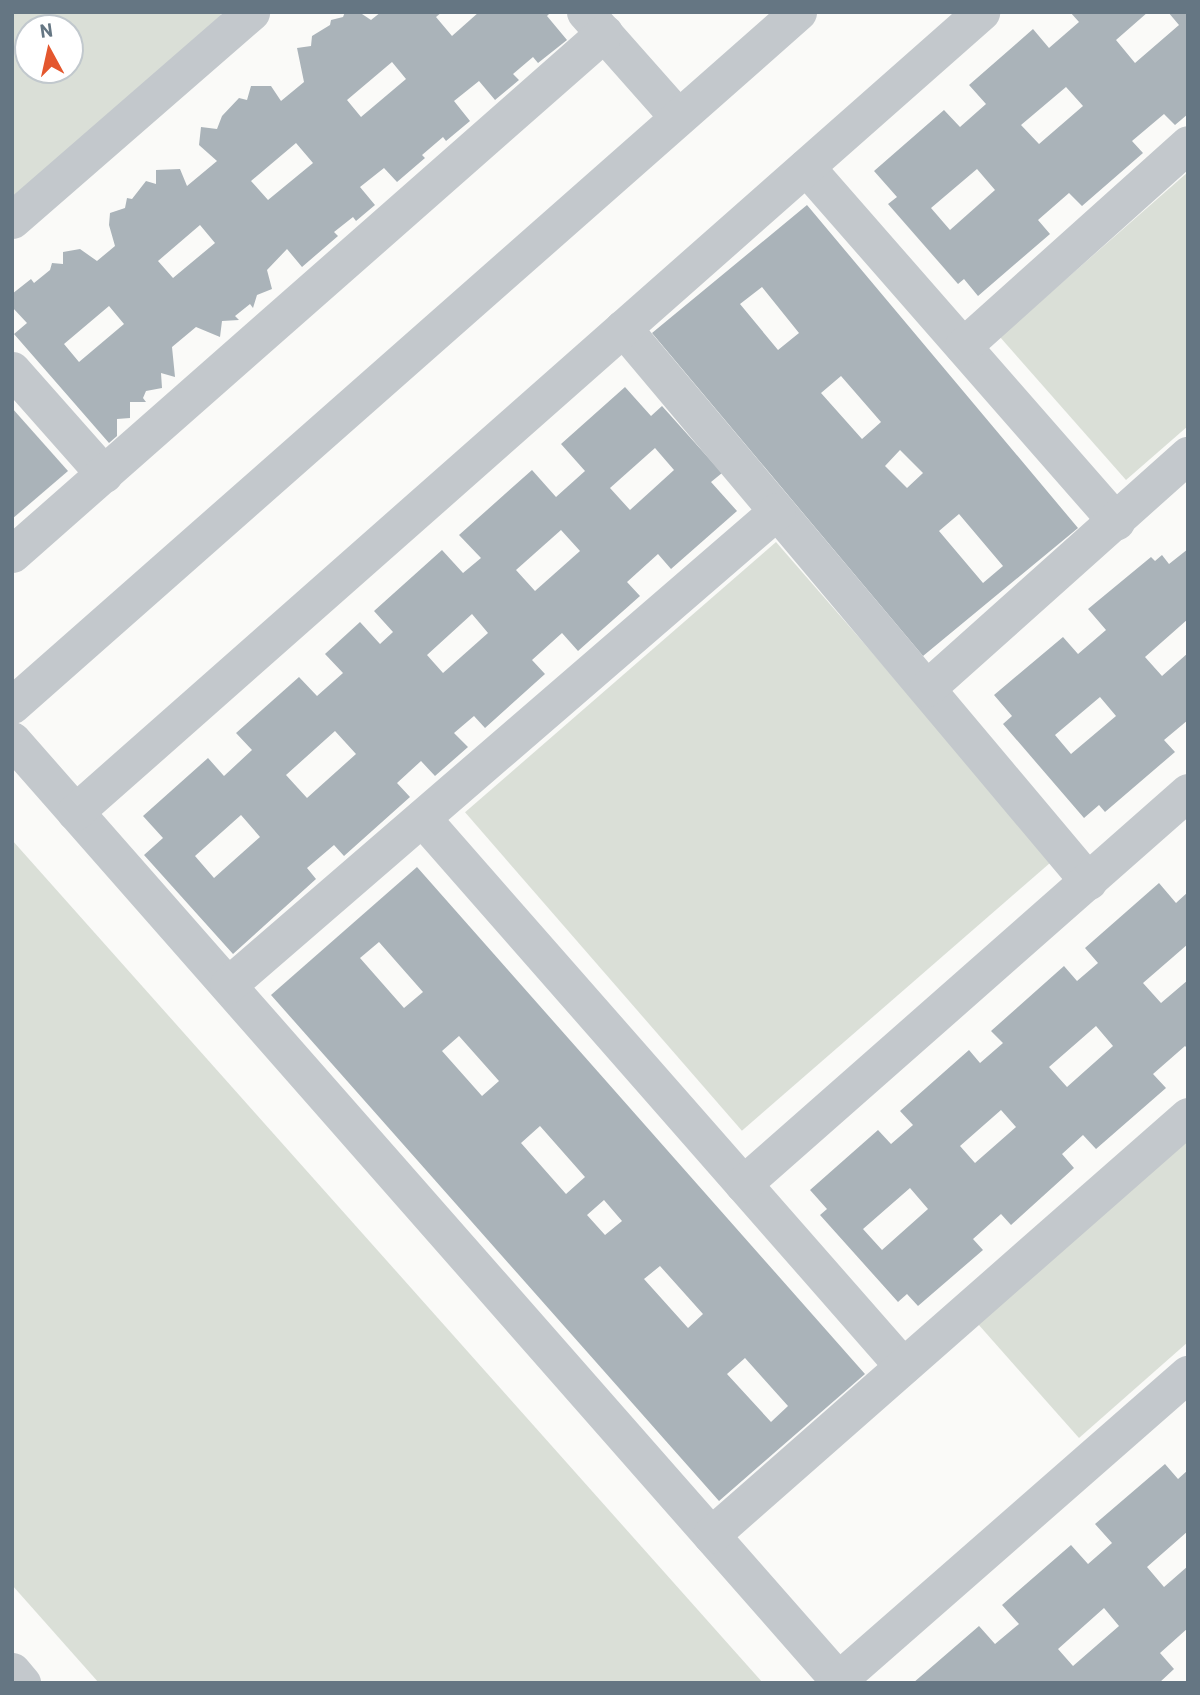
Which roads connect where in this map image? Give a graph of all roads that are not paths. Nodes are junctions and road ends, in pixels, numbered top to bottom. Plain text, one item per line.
1 (797, 12) edge
2 (981, 12) edge
3 (248, 13) edge
4 (594, 23) edge
5 (678, 117) junction
6 (1188, 144) edge
7 (806, 167) junction
8 (12, 220) edge
9 (623, 328) junction
10 (963, 346) junction
11 (12, 370) edge
12 (1188, 455) edge
13 (104, 474) junction
14 (778, 511) junction
15 (1116, 521) junction
16 (12, 554) edge
17 (927, 688) junction
18 (12, 705) edge
19 (12, 740) edge
20 (1188, 792) edge
21 (75, 812) junction
22 (422, 818) junction
23 (1088, 881) junction
24 (228, 985) junction
25 (1188, 1116) edge
26 (743, 1184) junction
27 (903, 1366) junction
28 (1188, 1374) edge
29 (711, 1535) junction
30 (12, 1671) edge
31 (840, 1681) edge
32 (22, 1683) edge

1 - 5 street
2 - 7 street
3 - 8 street
4 - 5 street
4 - 13 street
5 - 18 street
6 - 10 street
7 - 9 street
7 - 10 street
9 - 14 street
9 - 21 street
10 - 15 street
11 - 13 street
12 - 15 street
13 - 16 street
14 - 17 street
14 - 22 street
15 - 17 street
17 - 23 street
19 - 21 street
20 - 23 street
21 - 24 street
22 - 24 street
22 - 26 street
23 - 26 street
24 - 29 street
25 - 27 street
26 - 27 street
27 - 29 street
28 - 31 street
29 - 31 street
30 - 32 street

